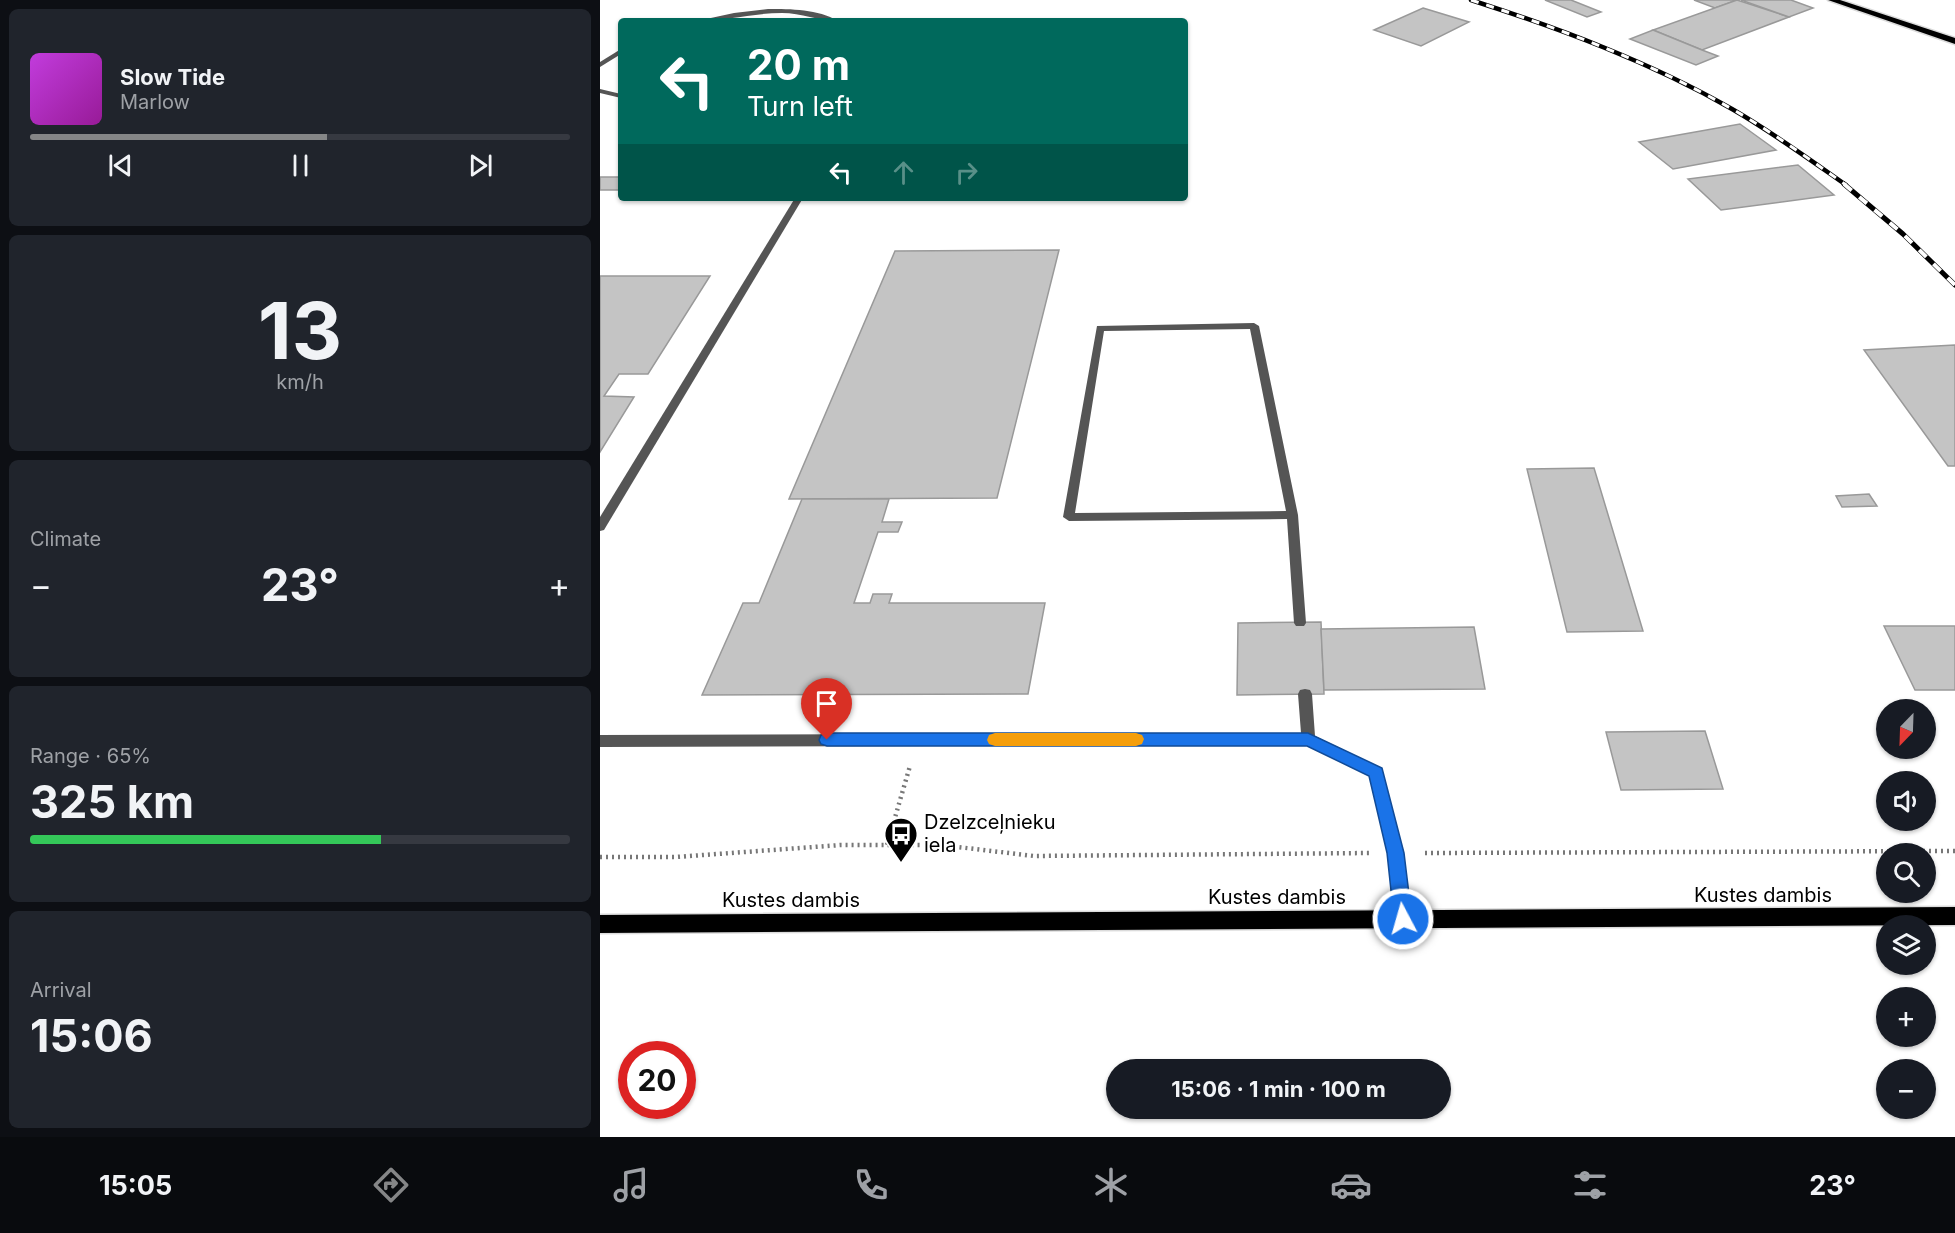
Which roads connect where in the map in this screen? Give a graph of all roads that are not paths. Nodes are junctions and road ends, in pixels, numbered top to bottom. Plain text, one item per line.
1 (1832, 0) edge
2 (715, 18) edge
3 (826, 18) edge
4 (1955, 41) edge
5 (618, 53) edge
6 (600, 65) edge
7 (600, 91) edge
8 (618, 95) edge
9 (797, 201) edge
10 (1292, 515) junction
11 (600, 527) edge
12 (1300, 623) dead end
13 (1305, 694) dead end
14 (1308, 739) junction
15 (600, 741) edge
16 (1955, 916) edge
17 (1403, 919) junction
18 (600, 924) edge

1 - 4 main road
2 - 3 lane
5 - 6 lane
7 - 8 lane
9 - 11 lane
10 - 10 lane
10 - 12 lane
13 - 14 lane
14 - 15 lane
14 - 17 lane
16 - 17 main road, Kustes dambis
17 - 18 main road, Kustes dambis

